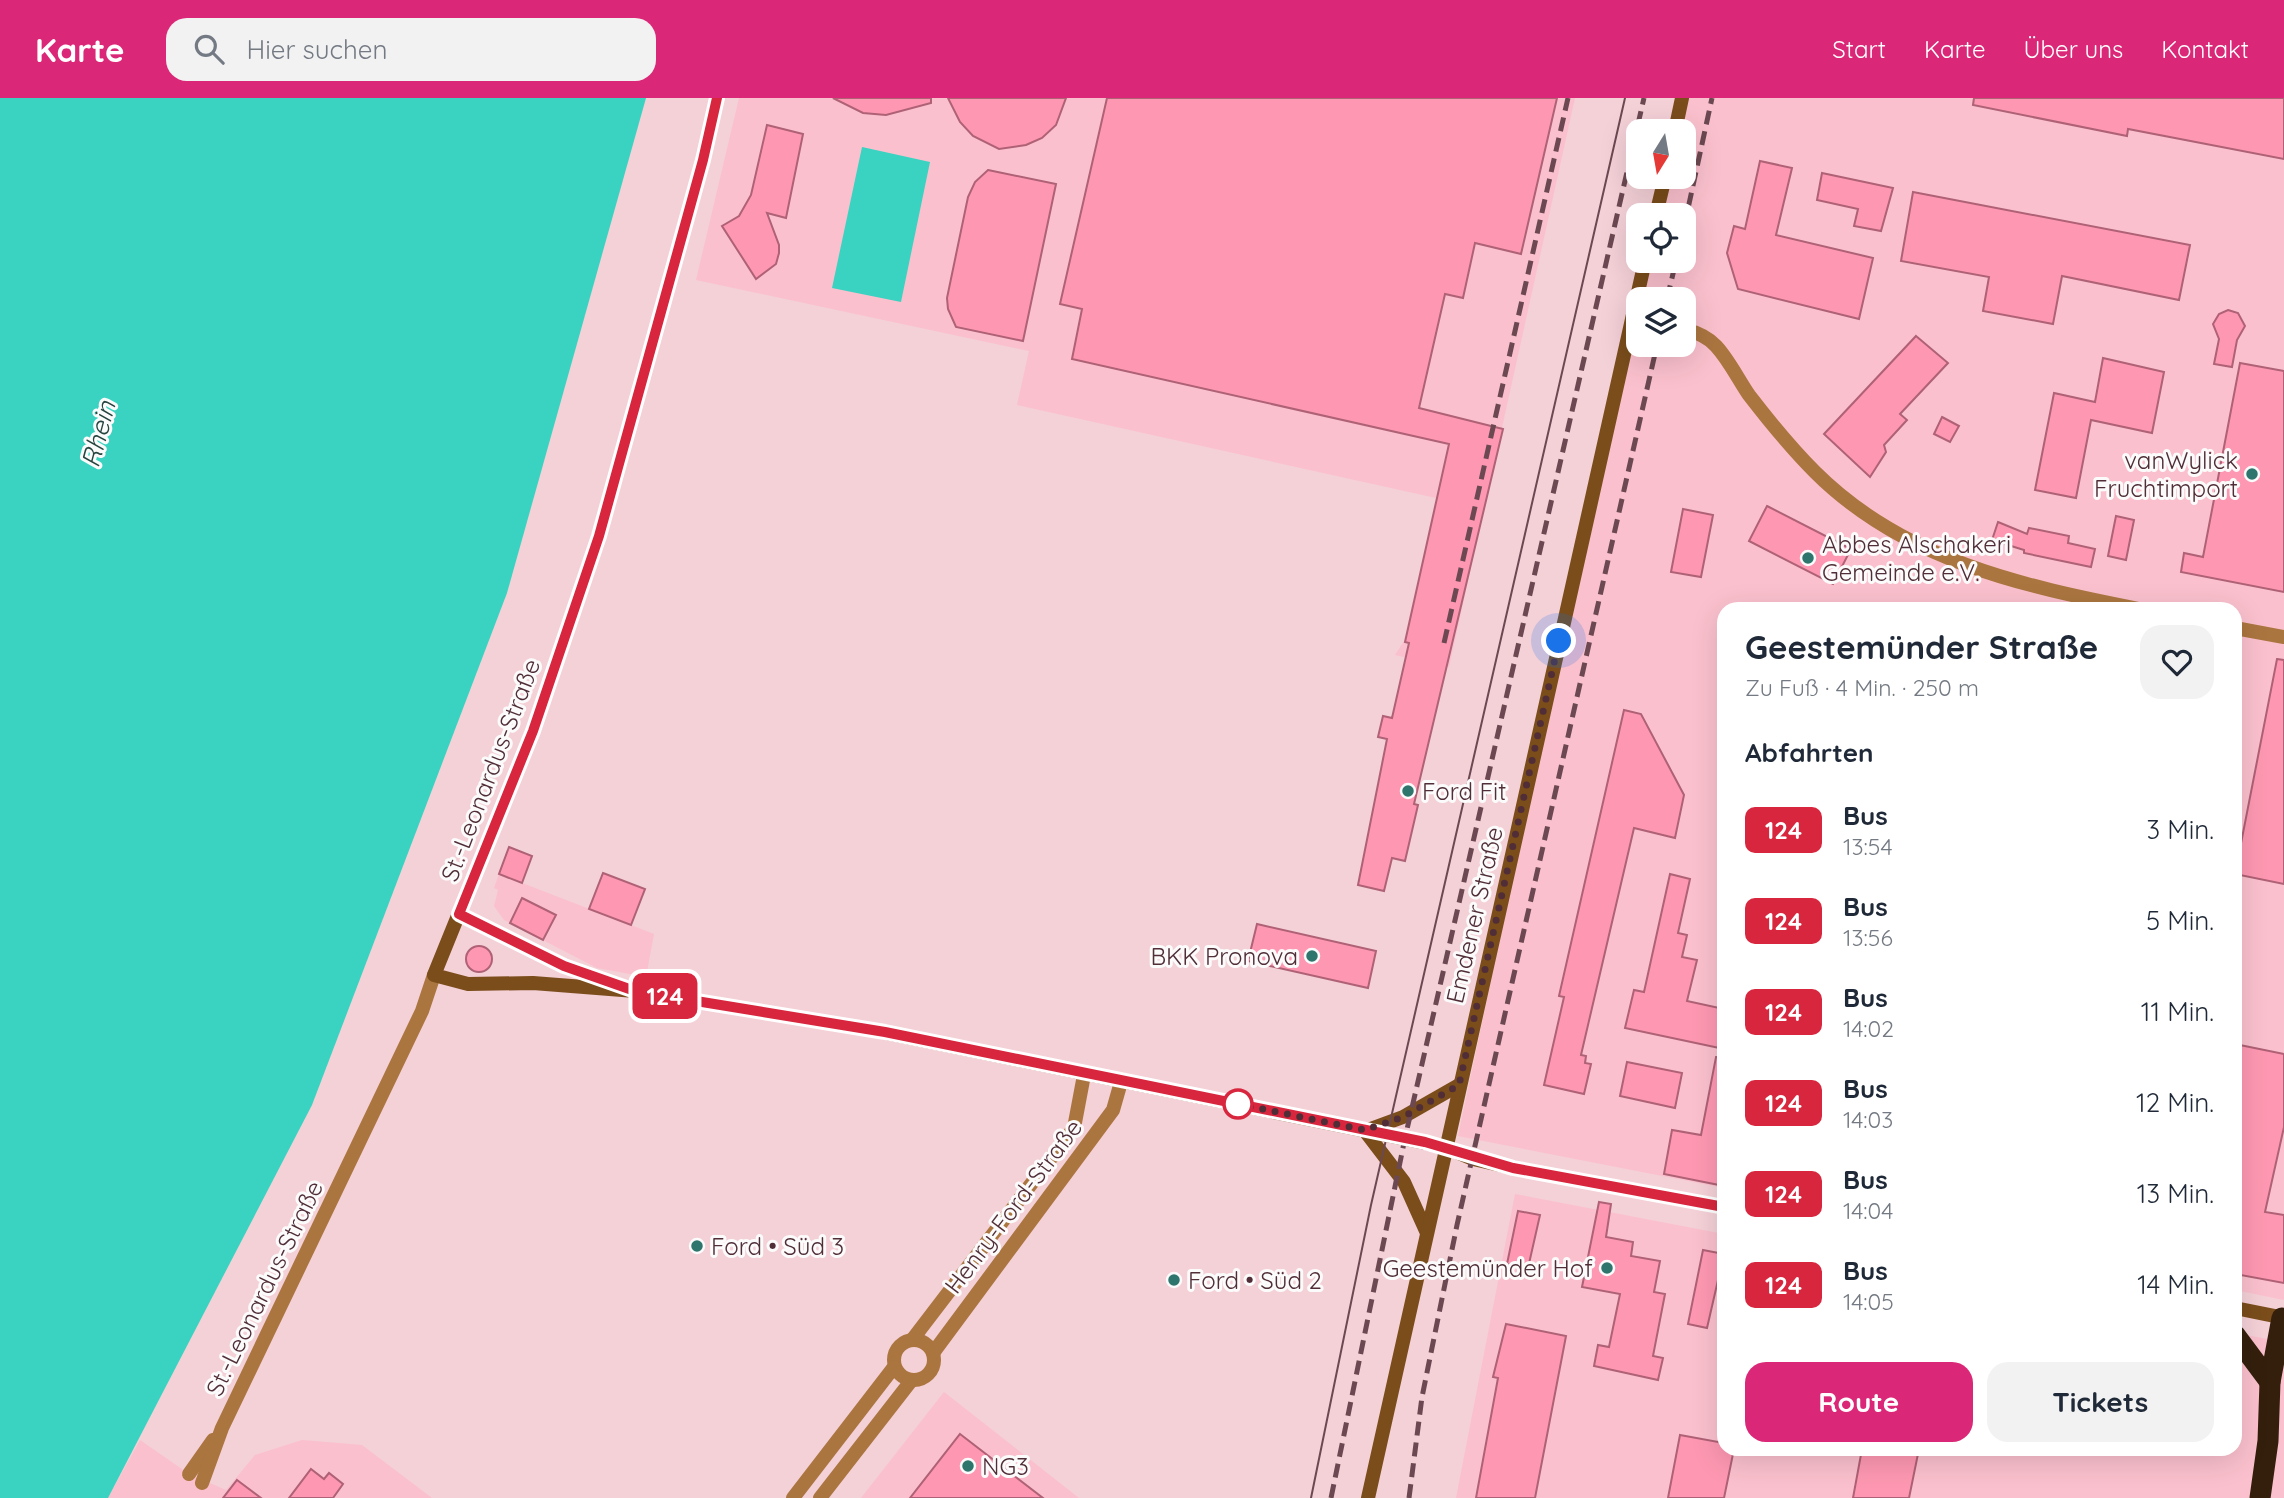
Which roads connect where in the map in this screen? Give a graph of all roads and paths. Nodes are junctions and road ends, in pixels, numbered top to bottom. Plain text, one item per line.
1 (717, 98) edge
2 (1682, 98) edge
3 (1678, 119) edge
4 (1696, 332) edge
5 (1626, 357) edge
6 (2107, 602) edge
7 (2242, 629) edge
8 (2284, 637) edge
9 (459, 914) junction
10 (434, 975) junction
11 (635, 991) junction
12 (1084, 1075) junction
13 (1121, 1082) junction
14 (1459, 1085) junction
15 (1365, 1130) junction
16 (1445, 1147) junction
17 (1717, 1206) edge
18 (1426, 1231) junction
19 (2242, 1309) edge
20 (2283, 1318) edge
21 (912, 1340) junction
22 (2242, 1344) edge
23 (933, 1353) junction
24 (894, 1367) junction
25 (911, 1381) junction
26 (2270, 1382) junction
27 (2283, 1413) edge
28 (222, 1428) junction
29 (2268, 1441) junction
30 (189, 1474) dead end
31 (202, 1483) dead end
32 (793, 1498) edge
33 (820, 1498) edge
34 (1368, 1498) edge
35 (2260, 1498) edge

1 - 9 street, St.-Leonardus-Straße
2 - 3 street
4 - 6 street
5 - 14 street, Emdener Straße
7 - 8 street
9 - 10 street, St.-Leonardus-Straße
9 - 11 street
10 - 11 street
10 - 28 street, St.-Leonardus-Straße
11 - 12 street
12 - 13 street
12 - 21 street, Henry-Ford-Straße
13 - 15 street
13 - 23 street, Henry-Ford-Straße
14 - 15 street
14 - 16 street, Emdener Straße
15 - 16 street
15 - 18 street
16 - 17 street
16 - 18 street, Emdener Straße
18 - 34 street, Emdener Straße
19 - 20 street
20 - 26 highway
21 - 23 street
21 - 24 street, Henry-Ford-Straße
22 - 26 highway
23 - 25 street, Henry-Ford-Straße
24 - 25 street
24 - 32 street, Henry-Ford-Straße
25 - 33 street, Henry-Ford-Straße
26 - 29 highway
27 - 29 highway
28 - 30 street, St.-Leonardus-Straße
28 - 31 street, St.-Leonardus-Straße
29 - 35 highway

